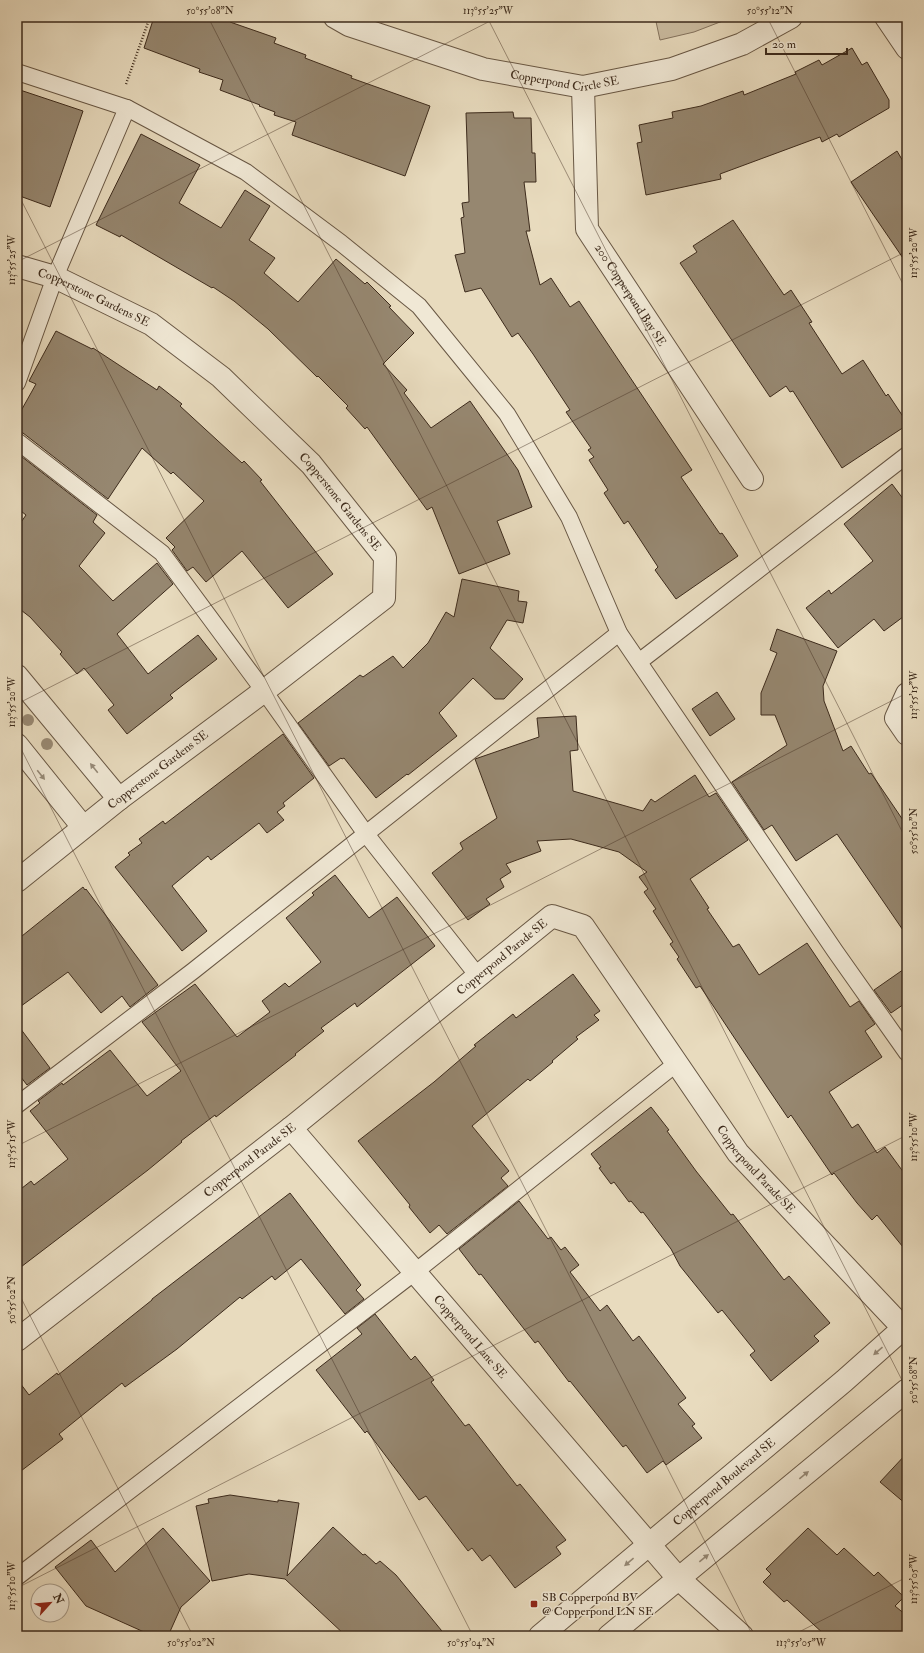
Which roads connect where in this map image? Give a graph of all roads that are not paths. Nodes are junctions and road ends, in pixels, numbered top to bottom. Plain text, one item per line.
1 (335, 17) edge
2 (791, 17) edge
3 (886, 17) edge
4 (907, 48) edge
5 (17, 72) edge
6 (583, 87) junction
7 (127, 108) junction
8 (17, 266) edge
9 (56, 277) junction
10 (17, 383) edge
11 (17, 441) edge
12 (907, 456) edge
13 (752, 479) dead end
14 (619, 633) junction
15 (640, 661) junction
16 (17, 676) edge
17 (264, 691) junction
18 (907, 694) edge
19 (907, 734) edge
20 (17, 745) edge
21 (118, 799) junction
22 (83, 827) junction
23 (366, 834) junction
24 (17, 881) edge
25 (478, 976) junction
26 (907, 1053) edge
27 (677, 1063) junction
28 (17, 1105) edge
29 (291, 1128) junction
30 (415, 1272) junction
31 (906, 1329) edge
32 (17, 1340) edge
33 (907, 1390) edge
34 (649, 1545) junction
35 (17, 1577) edge
36 (678, 1578) junction
37 (540, 1636) edge
38 (609, 1636) edge
39 (742, 1636) edge

1 - 6 street, Copperpond Circle SE
2 - 6 street, Copperpond Circle SE
3 - 4 street
5 - 7 lane
6 - 13 street, 200 Copperpond Bay SE
7 - 9 lane
7 - 14 lane
8 - 9 street, Copperstone Gardens SE
9 - 10 lane
9 - 17 street, Copperstone Gardens SE
11 - 17 lane
12 - 15 lane
14 - 15 lane
14 - 23 lane
15 - 26 lane
21 -> 16 street
17 - 21 street, Copperstone Gardens SE
17 - 23 lane
18 - 19 street
20 -> 22 street
21 - 22 street, Copperstone Gardens SE
22 - 24 street, Copperstone Gardens SE
23 - 25 lane
23 - 28 lane
25 - 27 street, Copperpond Parade SE
25 - 29 street, Copperpond Parade SE
27 - 30 lane
27 - 31 street, Copperpond Parade SE
29 - 30 street, Copperpond Lane SE
29 - 32 street, Copperpond Parade SE
30 - 34 street, Copperpond Lane SE
30 - 35 lane
31 -> 34 street, Copperpond Boulevard SE
36 -> 33 street
34 - 36 street, Copperpond Lane SE
34 -> 37 street, Copperpond Boulevard SE
36 - 38 street
36 - 39 street, Copperpond Lane SE

